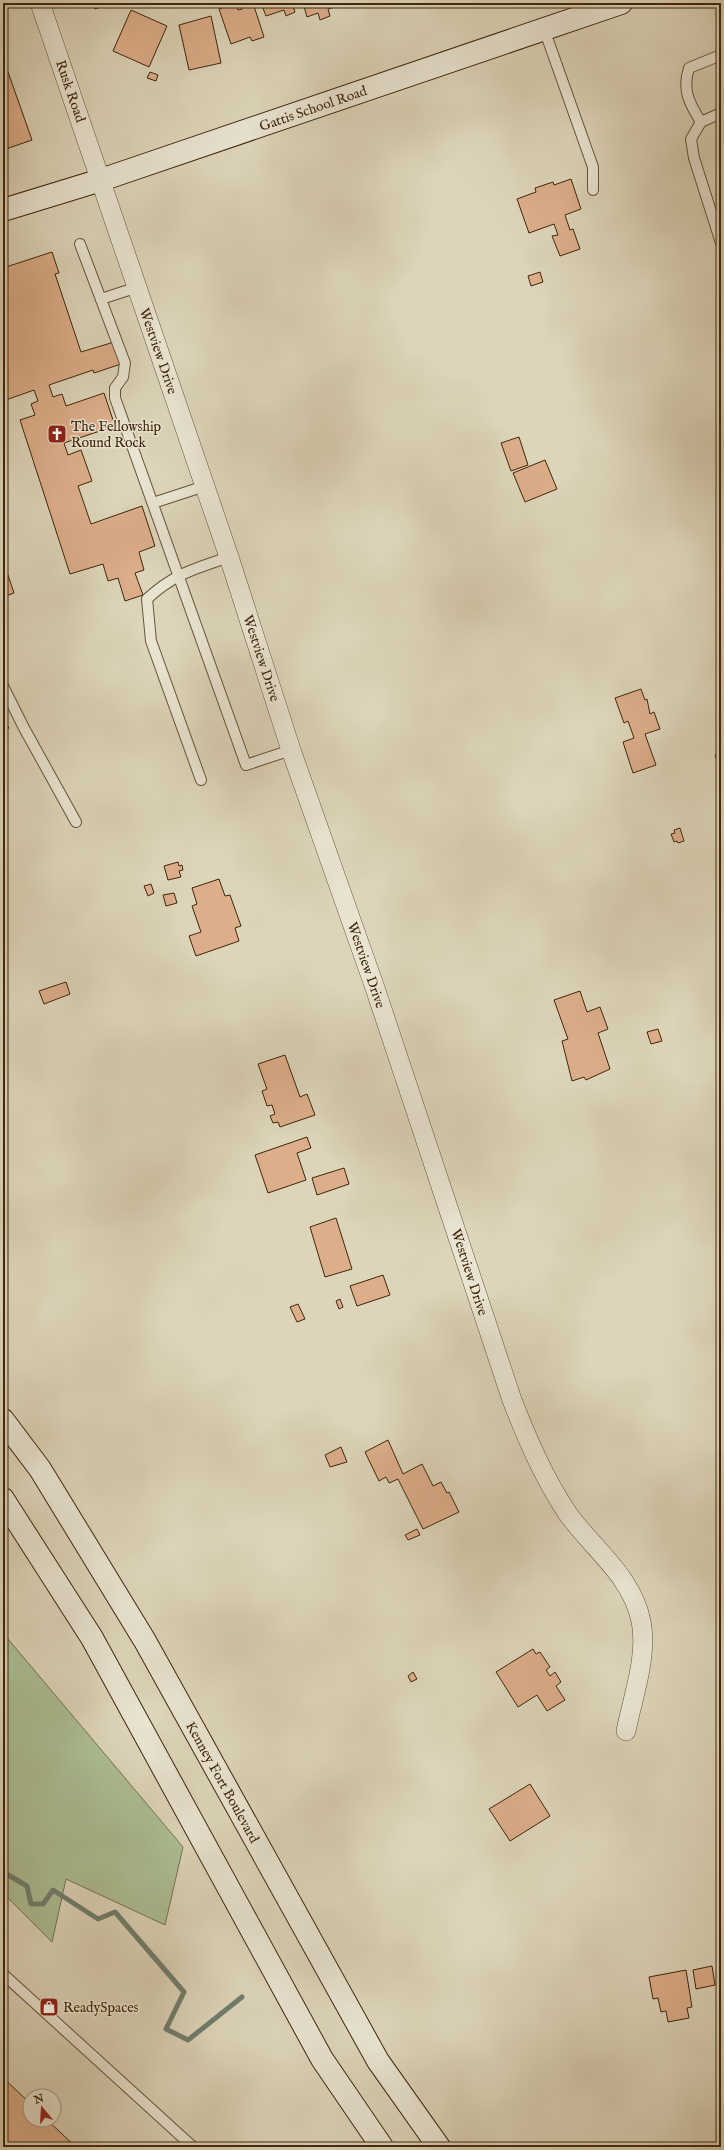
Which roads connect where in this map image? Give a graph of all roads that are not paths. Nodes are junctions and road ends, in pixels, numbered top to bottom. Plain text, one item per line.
1 (40, 3) edge
2 (621, 3) edge
3 (544, 30) junction
4 (721, 55) edge
5 (721, 113) edge
6 (701, 122) junction
7 (101, 180) junction
8 (593, 190) dead end
9 (3, 210) edge
10 (721, 243) edge
11 (80, 244) dead end
12 (138, 288) junction
13 (101, 299) junction
14 (205, 486) junction
15 (153, 503) junction
16 (229, 557) junction
17 (178, 574) junction
18 (3, 686) edge
19 (291, 750) junction
20 (201, 780) dead end
21 (76, 822) dead end
22 (3, 1420) edge
23 (3, 1499) edge
24 (626, 1731) dead end
25 (3, 1974) edge
26 (193, 2147) edge
27 (382, 2147) edge
28 (438, 2147) edge

1 - 7 street, Rusk Road
2 - 3 main road, Gattis School Road
3 - 7 main road, Gattis School Road
3 - 8 lane
4 - 6 lane
5 - 6 lane
6 - 10 lane
7 - 9 main road, Gattis School Road
7 - 12 street, Westview Drive
11 - 13 lane
12 - 13 lane
12 - 14 street, Westview Drive
13 - 15 lane
14 - 15 lane
14 - 16 street, Westview Drive
15 - 17 lane
16 - 17 lane
16 - 19 street, Westview Drive
17 - 19 lane
17 - 20 lane
18 - 21 lane
19 - 24 street, Westview Drive
22 - 28 main road, Kenney Fort Boulevard
23 - 27 main road
25 - 26 lane

